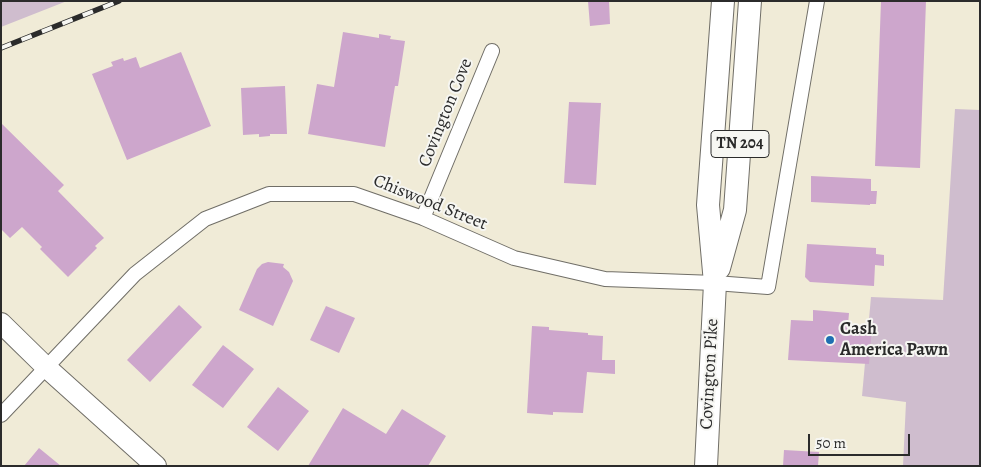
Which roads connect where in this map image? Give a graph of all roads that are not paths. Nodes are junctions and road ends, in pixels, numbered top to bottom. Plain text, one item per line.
1 (723, 1) edge
2 (750, 1) edge
3 (817, 1) edge
4 (492, 51) dead end
5 (423, 218) junction
6 (715, 283) junction
7 (1, 323) edge
8 (47, 368) junction
9 (1, 415) edge
10 (156, 466) edge
11 (706, 466) edge

1 - 6 main road, Covington Pike / TN 204
2 - 6 main road, Covington Pike / TN 204
3 - 6 street, Chiswood Street
4 - 5 street, Covington Cove
5 - 6 street, Chiswood Street
5 - 8 street, Chiswood Street
6 - 11 main road, Covington Pike / TN 204
7 - 8 main road
8 - 9 street, Chiswood Street
8 - 10 main road

